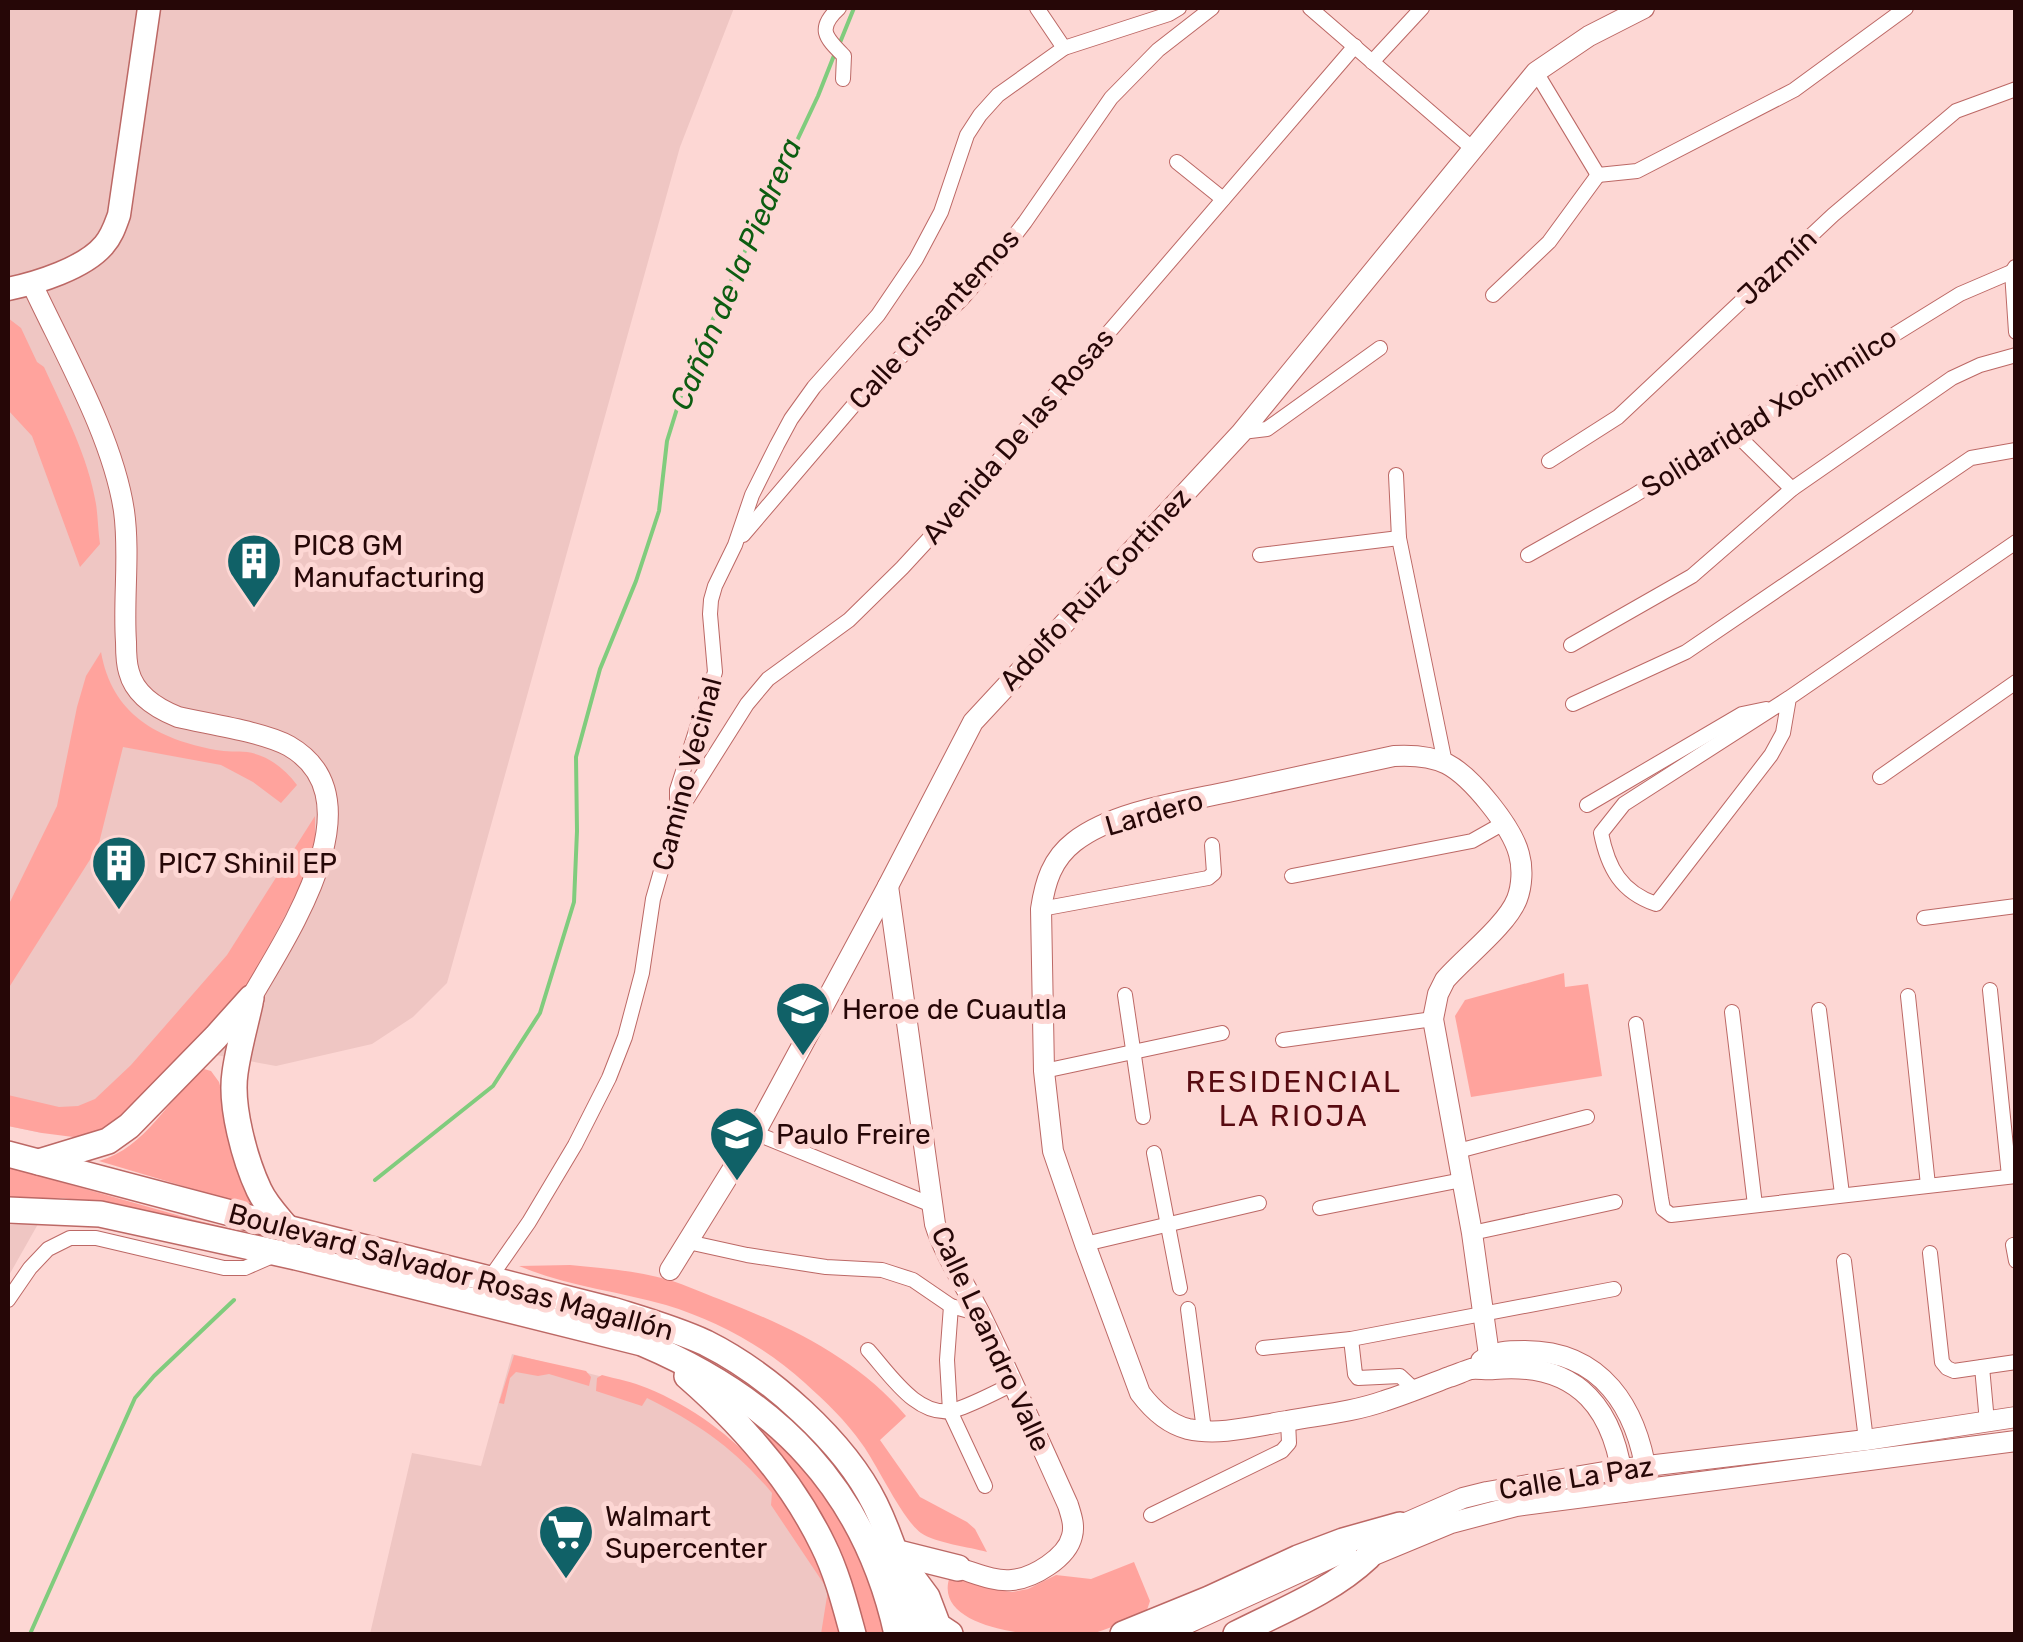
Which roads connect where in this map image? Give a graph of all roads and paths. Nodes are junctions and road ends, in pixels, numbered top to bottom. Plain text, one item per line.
1 (148, 8) edge
2 (839, 8) edge
3 (1037, 8) edge
4 (1178, 8) edge
5 (1212, 8) edge
6 (1310, 8) edge
7 (1422, 8) edge
8 (1644, 8) edge
9 (1906, 8) edge
10 (1355, 46) junction
11 (1064, 48) junction
12 (1372, 62) junction
13 (1536, 72) junction
14 (844, 78) dead end
15 (2016, 89) edge
16 (1473, 149) junction
17 (1176, 162) dead end
18 (1598, 175) junction
19 (1223, 199) junction
20 (2014, 270) edge
21 (32, 284) junction
22 (8, 289) edge
23 (1493, 295) dead end
24 (2016, 332) edge
25 (1380, 348) dead end
26 (2016, 354) edge
27 (1240, 432) junction
28 (1734, 432) junction
29 (2016, 450) edge
30 (1549, 461) dead end
31 (1396, 475) dead end
32 (1792, 488) junction
33 (1399, 538) junction
34 (2016, 542) edge
35 (736, 545) junction
36 (1260, 555) dead end
37 (1528, 555) dead end
38 (1571, 645) dead end
39 (2016, 682) edge
40 (1789, 698) junction
41 (1573, 704) dead end
42 (1772, 708) junction
43 (1445, 762) junction
44 (1880, 777) dead end
45 (1587, 805) dead end
46 (677, 815) junction
47 (1502, 822) junction
48 (1212, 845) dead end
49 (1292, 876) dead end
50 (888, 886) junction
51 (2016, 906) edge
52 (1041, 909) junction
53 (1924, 918) dead end
54 (1990, 990) dead end
55 (1125, 995) dead end
56 (1908, 996) dead end
57 (251, 998) junction
58 (1820, 1010) dead end
59 (1732, 1012) dead end
60 (1433, 1019) junction
61 (1636, 1024) dead end
62 (1222, 1033) dead end
63 (1282, 1040) dead end
64 (1134, 1052) junction
65 (1054, 1068) junction
66 (1143, 1117) dead end
67 (1587, 1117) dead end
68 (755, 1133) junction
69 (1458, 1151) junction
70 (8, 1154) edge
71 (1154, 1154) dead end
72 (37, 1163) junction
73 (2012, 1176) edge
74 (1462, 1180) junction
75 (1928, 1184) junction
76 (1842, 1194) junction
77 (1614, 1202) dead end
78 (1260, 1203) dead end
79 (932, 1205) junction
80 (1755, 1205) junction
81 (1320, 1208) dead end
82 (8, 1210) edge
83 (1167, 1224) junction
84 (287, 1228) junction
85 (1472, 1233) junction
86 (1095, 1241) junction
87 (688, 1242) junction
88 (1930, 1253) dead end
89 (278, 1254) junction
90 (1844, 1262) dead end
91 (670, 1270) dead end
92 (490, 1278) junction
93 (1180, 1288) dead end
94 (1614, 1289) dead end
95 (8, 1300) edge
96 (952, 1306) junction
97 (1188, 1309) dead end
98 (1484, 1312) junction
99 (980, 1314) junction
100 (1351, 1339) junction
101 (642, 1343) junction
102 (1263, 1348) dead end
103 (868, 1350) dead end
104 (2016, 1362) edge
105 (1484, 1364) junction
106 (1982, 1368) junction
107 (1013, 1384) junction
108 (1416, 1390) junction
109 (1599, 1391) junction
110 (950, 1412) junction
111 (2016, 1418) edge
112 (1288, 1421) junction
113 (1986, 1422) junction
114 (1204, 1430) junction
115 (1866, 1440) junction
116 (2016, 1441) edge
117 (1646, 1467) junction
118 (1622, 1469) junction
119 (986, 1486) dead end
120 (1649, 1489) junction
121 (1624, 1492) junction
122 (1151, 1515) dead end
123 (1400, 1525) junction
124 (895, 1554) junction
125 (1368, 1557) junction
126 (958, 1568) junction
127 (1302, 1578) junction
128 (928, 1597) junction
129 (853, 1634) edge
130 (898, 1634) edge
131 (919, 1634) edge
132 (950, 1634) edge
133 (1123, 1634) edge
134 (1164, 1634) edge
135 (1188, 1634) edge
136 (1236, 1634) edge

1 - 21 main road
2 - 14 street
3 - 11 street
4 - 11 street, Camino Vecinal
5 - 35 street, Calle Crisantemos
6 - 10 street
7 - 12 street
8 - 13 street, Adolfo Ruiz Cortinez
9 - 18 street
10 - 12 street
10 - 19 street, Avenida De las Rosas
11 - 35 street, Camino Vecinal
12 - 16 street
13 - 16 street, Adolfo Ruiz Cortinez
13 - 18 street
15 - 30 street, Jazmín
16 - 27 street, Adolfo Ruiz Cortinez
17 - 19 street
18 - 23 street
19 - 46 street, Avenida De las Rosas
20 - 24 street
20 - 28 street, Solidaridad Xochimilco
21 - 22 main road
21 - 57 street
25 - 27 street
26 - 32 street
27 - 50 street, Adolfo Ruiz Cortinez
28 - 32 street
28 - 37 street, Solidaridad Xochimilco
29 - 41 street
31 - 33 street
32 - 38 street
33 - 36 street
33 - 43 street
34 - 40 street
35 - 46 street, Camino Vecinal
39 - 44 street
40 - 42 street
40 - 42 street
42 - 45 street
43 - 47 street
43 - 52 street, Lardero
46 - 92 street, Camino Vecinal
47 - 49 street
47 - 60 street
48 - 52 street
50 - 68 street, Adolfo Ruiz Cortinez
50 - 79 street, Calle Leandro Valle
51 - 53 street
52 - 65 street, Lardero
54 - 73 street
55 - 64 street
56 - 75 street
57 - 72 highway
57 - 84 highway
58 - 76 street
59 - 80 street
60 - 63 street
60 - 69 street
61 - 80 street
62 - 64 street
64 - 65 street
64 - 66 street
65 - 86 street, Lardero
67 - 69 street
68 - 79 street
68 - 87 street, Adolfo Ruiz Cortinez
69 - 74 street
70 - 72 highway, Boulevard Salvador Rosas Magallón
71 - 83 street
72 - 84 highway, Boulevard Salvador Rosas Magallón
73 - 75 street
74 - 81 street
74 - 85 street
75 - 76 street
76 - 80 street
77 - 85 street
78 - 83 street
79 - 99 street, Calle Leandro Valle
82 - 89 highway, Boulevard Salvador Rosas Magallón
83 - 86 street
83 - 93 street
84 - 92 highway, Boulevard Salvador Rosas Magallón
85 - 98 street
86 - 114 street, Lardero
87 - 91 street, Adolfo Ruiz Cortinez
87 - 96 street
88 - 106 street
89 - 95 street
89 - 101 highway, Boulevard Salvador Rosas Magallón
90 - 115 street
92 - 124 highway, Boulevard Salvador Rosas Magallón
94 - 98 street
96 - 99 street
96 - 110 street
97 - 114 street
98 - 100 street
98 - 105 street
99 - 107 street, Calle Leandro Valle
100 - 102 street
100 - 108 street
101 - 129 highway
101 - 130 highway, Boulevard Salvador Rosas Magallón
103 - 110 street
104 - 106 street
105 - 108 street, Lardero
105 - 109 street, Lardero
106 - 113 street
107 - 110 street
107 - 126 street, Calle Leandro Valle
108 - 112 street, Lardero
109 - 117 street, Lardero
109 - 118 street
110 - 119 street
111 - 113 street, Calle La Paz
112 - 114 street, Lardero
112 - 122 street
113 - 115 street, Calle La Paz
115 - 117 street, Calle La Paz
116 - 120 street, Calle La Paz
117 - 118 street, Calle La Paz
117 - 120 street, Lardero
118 - 121 street
118 - 123 street, Calle La Paz
120 - 121 street, Calle La Paz
121 - 125 street, Calle La Paz
123 - 127 street, Calle La Paz
123 - 133 highway
124 - 126 highway
124 - 128 highway
124 - 131 highway, Boulevard Salvador Rosas Magallón
125 - 127 street, Calle La Paz
125 - 136 highway
126 - 128 highway
127 - 134 street, Calle La Paz
127 - 135 street, Calle La Paz
128 - 132 highway

